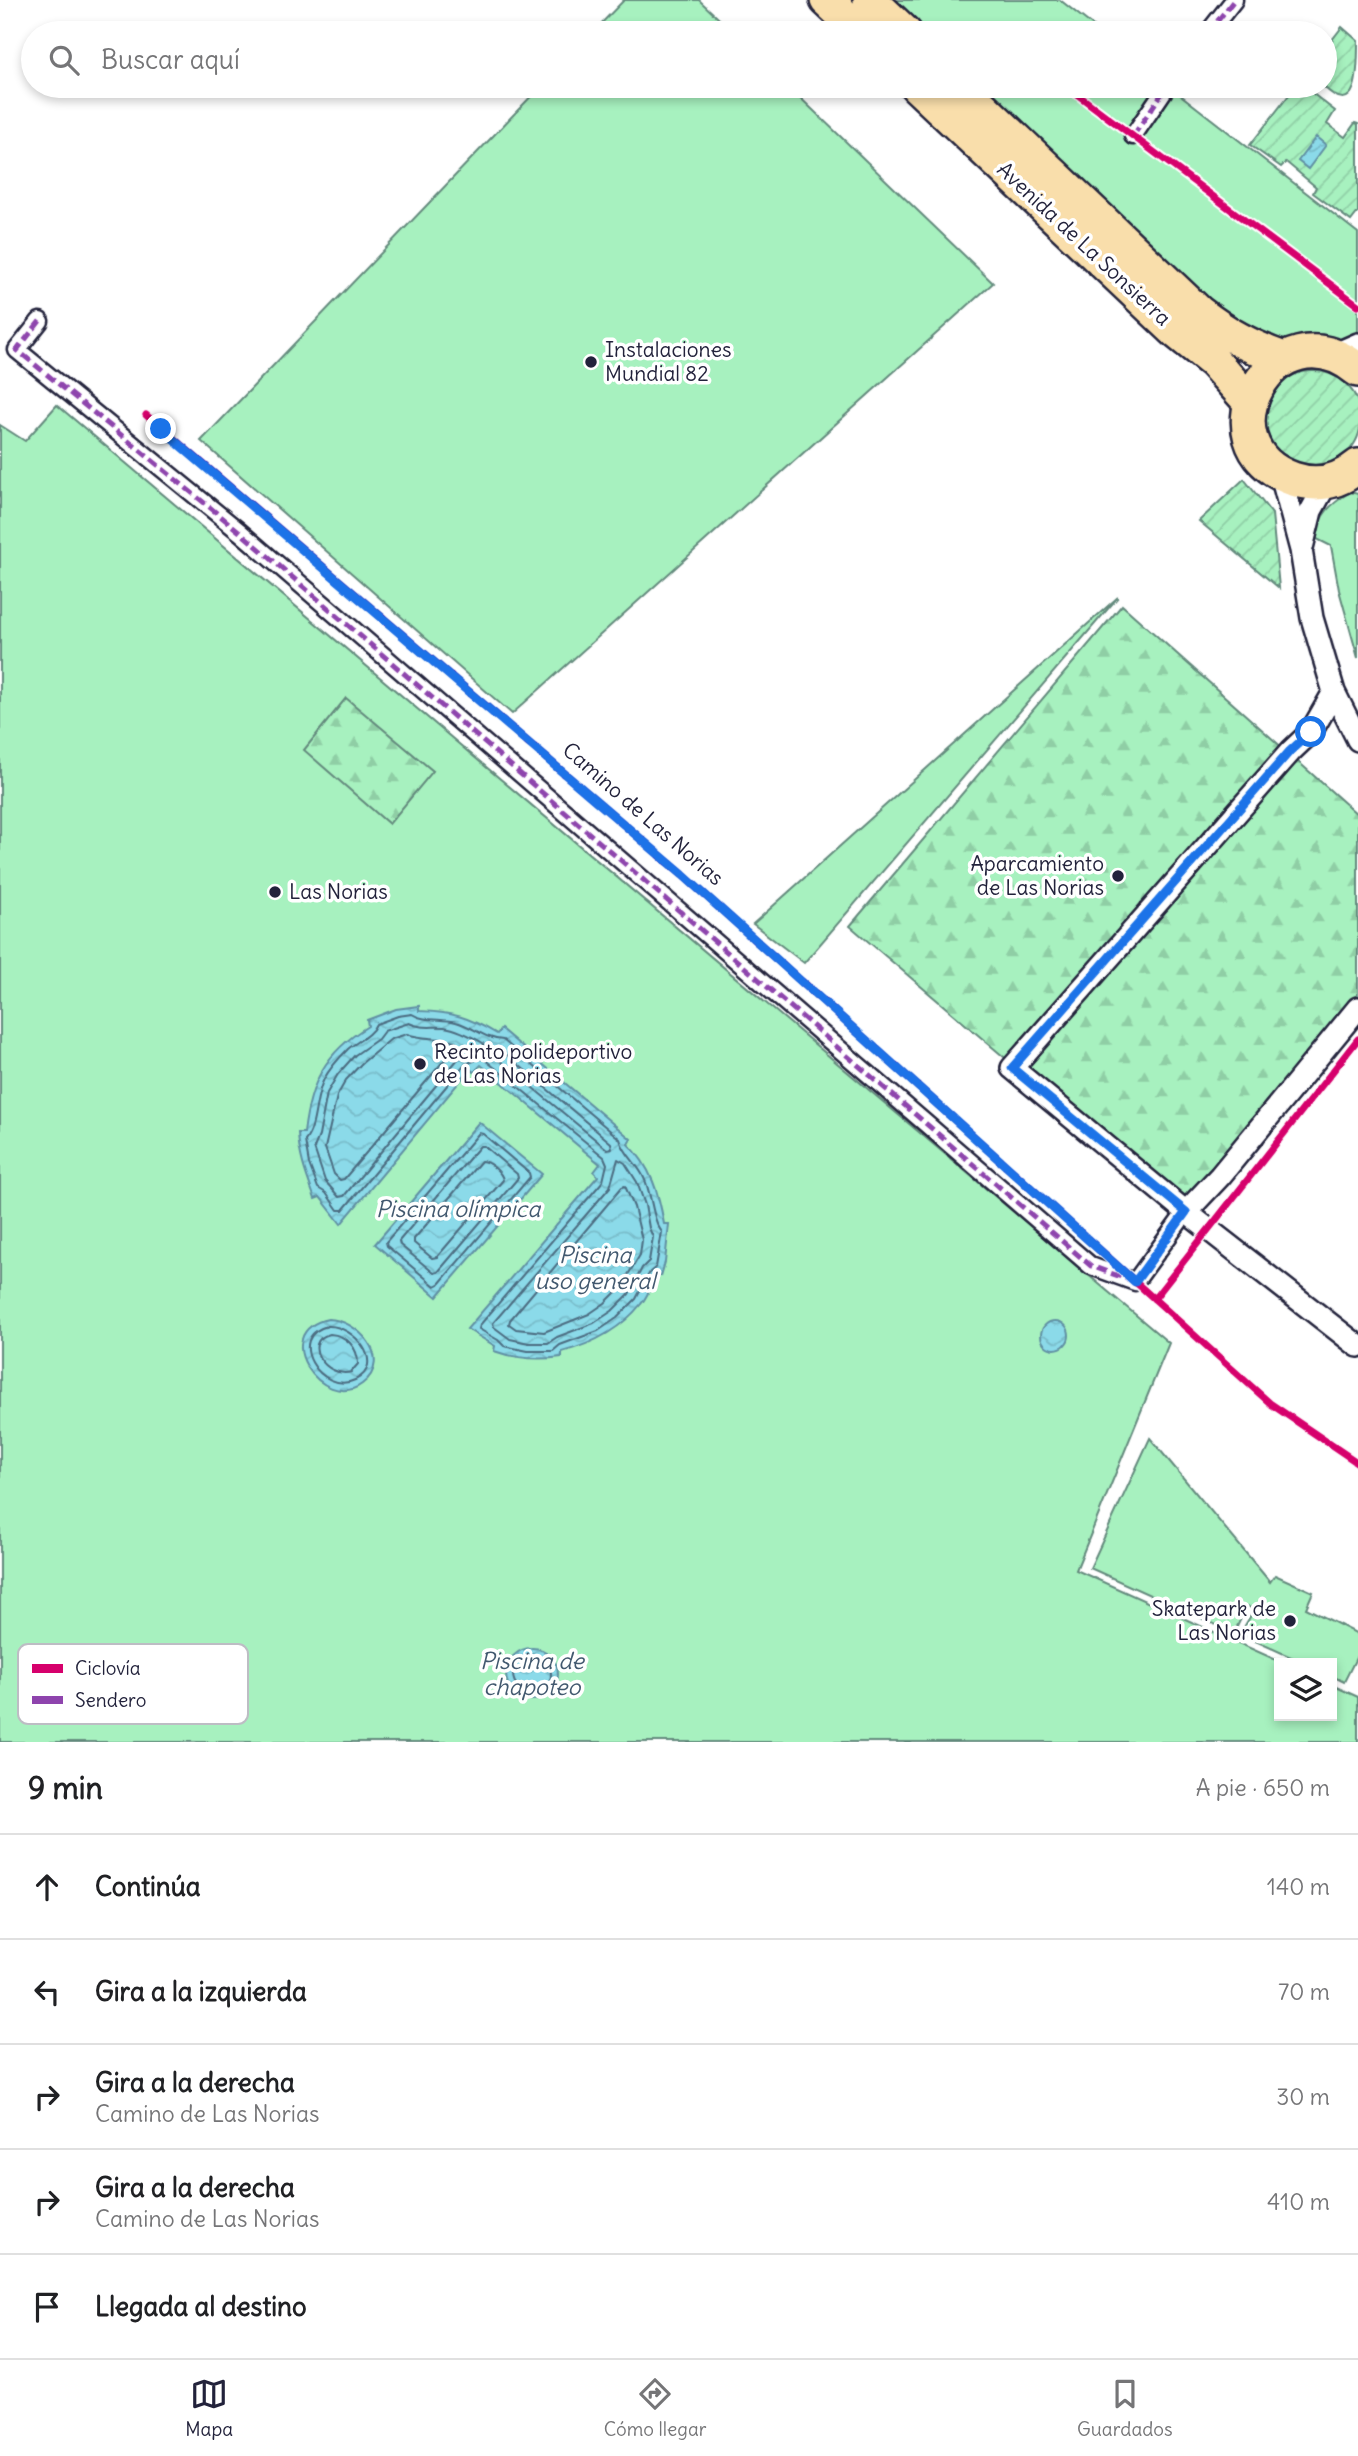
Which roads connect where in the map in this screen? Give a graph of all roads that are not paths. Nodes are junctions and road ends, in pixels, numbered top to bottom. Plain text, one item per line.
1 (827, 0) edge
2 (870, 0) edge
3 (1234, 0) edge
4 (849, 21) edge
5 (892, 21) edge
6 (1217, 21) edge
7 (931, 98) edge
8 (973, 98) edge
9 (1159, 98) edge
10 (1133, 136) dead end
11 (40, 321) dead end
12 (1350, 356) edge
13 (1284, 359) junction
14 (1250, 402) junction
15 (1281, 475) junction
16 (1348, 475) edge
17 (1301, 550) junction
18 (1334, 692) junction
19 (1311, 732) junction
20 (1357, 739) edge
21 (1358, 1008) edge
22 (1186, 1212) junction
23 (1358, 1346) edge

1 - 4 main road
2 - 5 main road
3 - 6 street
7 - 14 main road, Avenida de La Sonsierra
8 - 13 main road, Avenida de La Sonsierra
9 - 10 street
11 - 22 street
12 - 13 main road
13 - 14 main road
14 - 15 main road
15 - 16 main road
15 - 17 street
16 - 17 street
17 - 18 street
18 - 19 street
18 - 20 street
19 - 20 street
19 - 22 street
21 - 22 street
22 - 23 street

